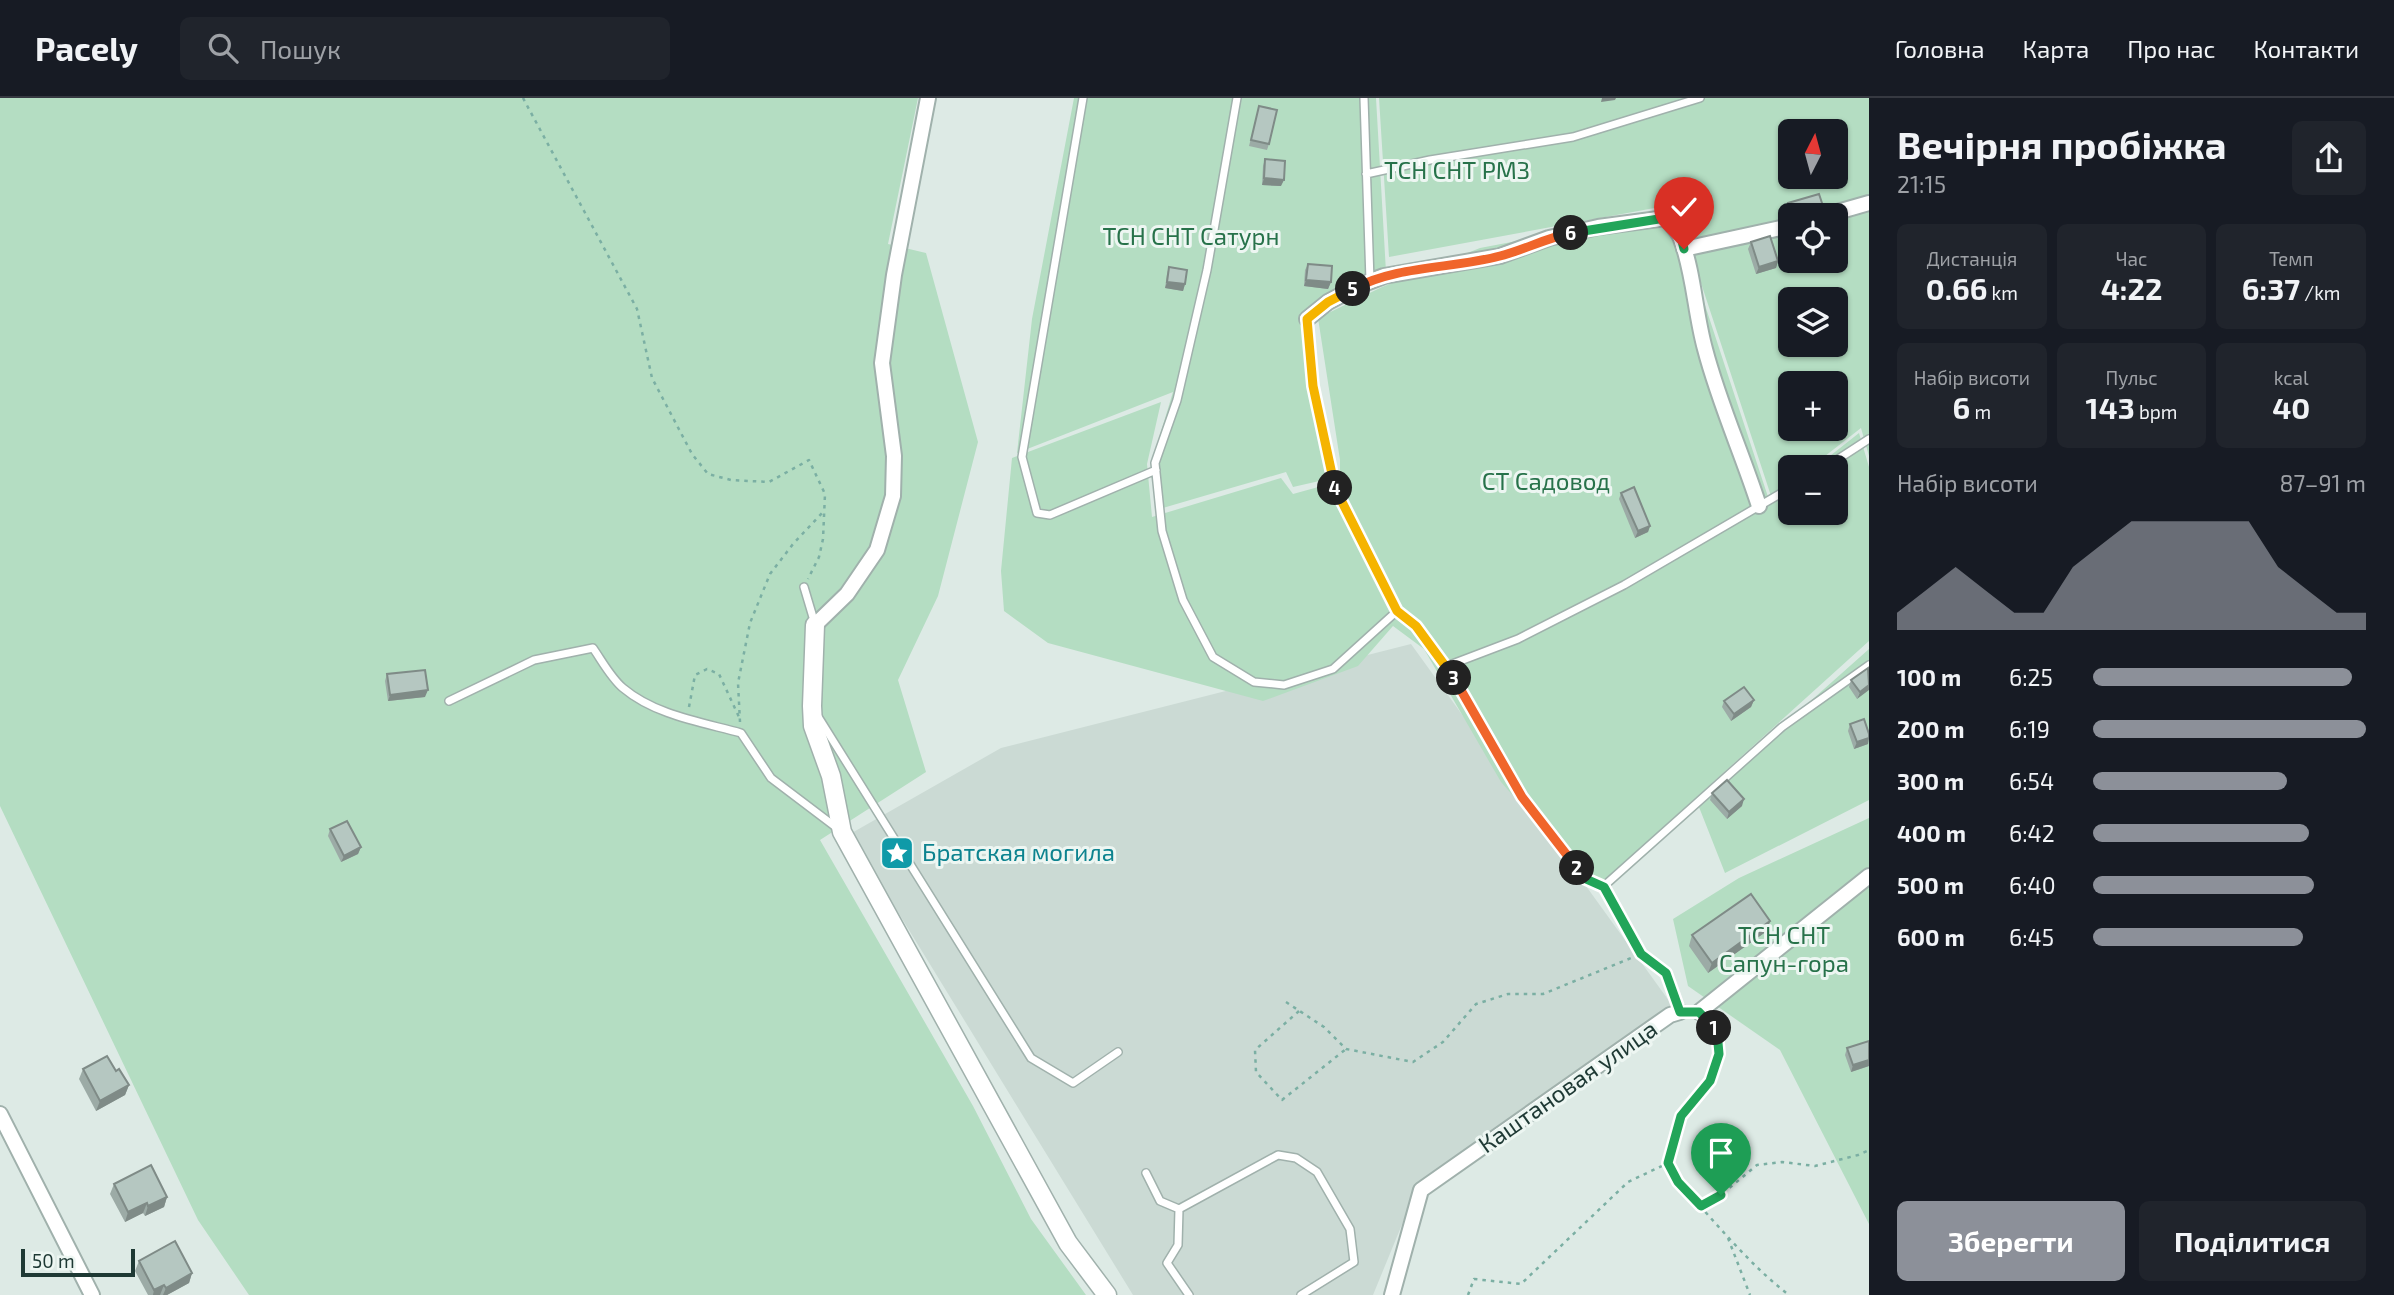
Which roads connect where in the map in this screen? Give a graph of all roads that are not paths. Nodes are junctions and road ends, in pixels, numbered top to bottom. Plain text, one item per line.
1 (928, 98) edge
2 (1083, 98) edge
3 (1237, 98) edge
4 (1364, 98) edge
5 (1700, 98) edge
6 (1366, 174) junction
7 (1869, 203) edge
8 (1848, 209) edge
9 (1778, 229) edge
10 (1684, 249) junction
11 (1370, 281) junction
12 (1307, 319) joint
13 (1869, 439) edge
14 (1844, 455) edge
15 (1156, 470) junction
16 (1778, 495) edge
17 (1759, 506) junction
18 (804, 587) road end
19 (1397, 611) junction
20 (815, 625) junction
21 (1869, 665) edge
22 (449, 701) dead end
23 (811, 706) junction
24 (842, 832) junction
25 (1869, 876) edge
26 (1604, 887) road end
27 (1680, 1012) joint
28 (1699, 1012) joint
29 (1118, 1052) dead end
30 (0, 1114) edge
31 (1146, 1173) dead end
32 (1179, 1209) junction
33 (92, 1295) edge
34 (1107, 1295) edge
35 (1189, 1295) edge
36 (1301, 1295) edge
37 (1392, 1295) edge

1 - 20 street
2 - 15 lane
3 - 15 lane
4 - 6 lane
5 - 6 lane
6 - 11 lane
7 - 8 street
9 - 10 street
10 - 11 street
10 - 17 street
11 - 12 street
12 - 19 lane
13 - 14 lane
15 - 19 lane
16 - 17 lane
17 - 19 lane
18 - 20 lane
20 - 23 street
21 - 26 lane
22 - 24 lane
23 - 24 street
23 - 29 lane
24 - 34 street
25 - 28 street
27 - 28 lane, Каштановая улица
27 - 37 street, Каштановая улица
30 - 33 street
31 - 32 lane
32 - 35 lane
32 - 36 lane

